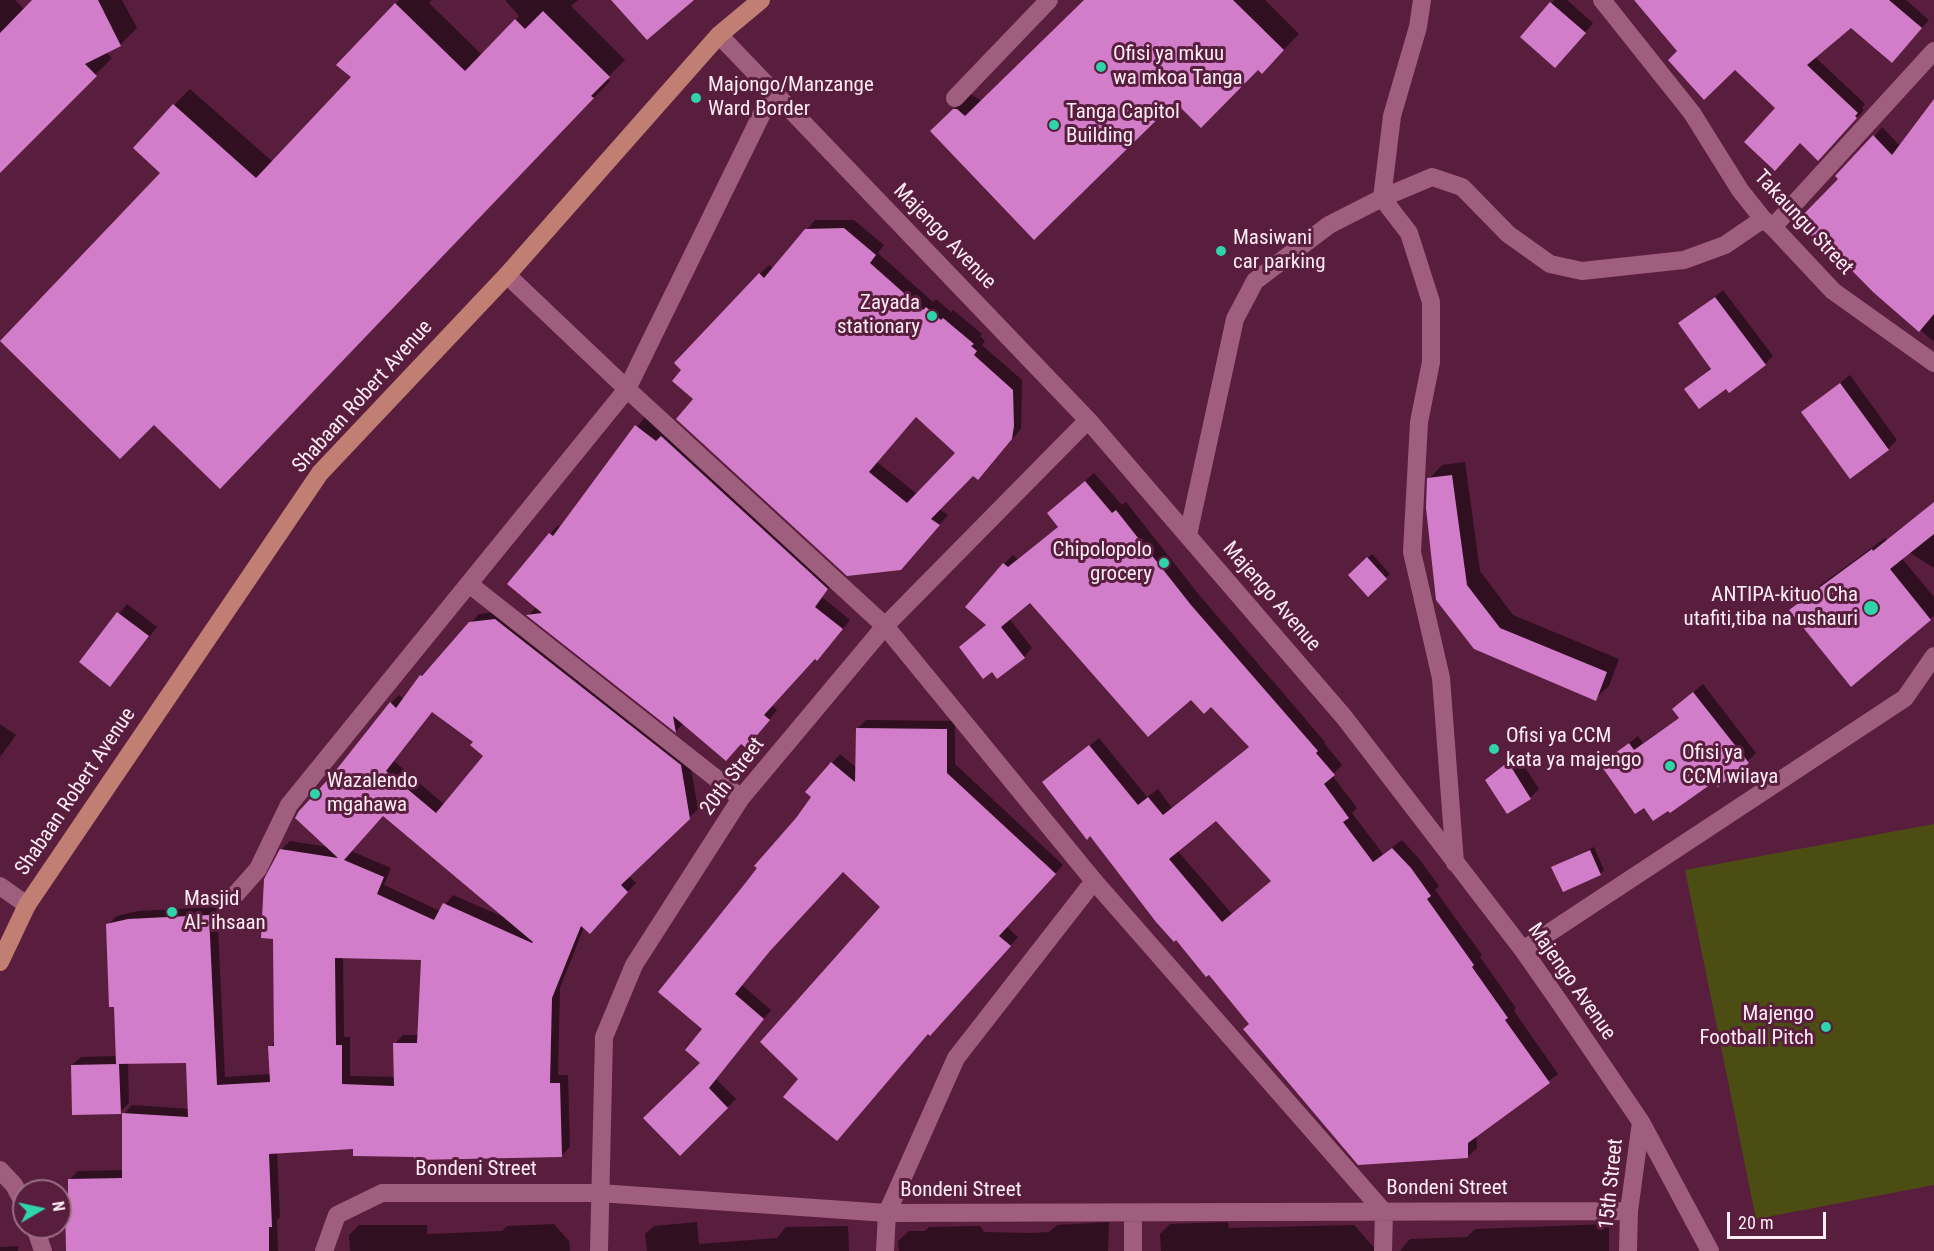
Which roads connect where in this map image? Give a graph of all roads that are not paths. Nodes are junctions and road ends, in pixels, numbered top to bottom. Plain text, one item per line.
1 (761, 0) edge
2 (1049, 0) edge
3 (1422, 0) edge
4 (1602, 0) edge
5 (719, 35) junction
6 (1934, 51) edge
7 (773, 91) junction
8 (955, 98) dead end
9 (1382, 198) junction
10 (1768, 223) junction
11 (507, 275) junction
12 (1934, 363) edge
13 (627, 389) junction
14 (1088, 420) junction
15 (1188, 535) junction
16 (468, 584) junction
17 (885, 626) junction
18 (1934, 656) edge
19 (741, 798) junction
20 (1455, 863) junction
21 (1094, 881) junction
22 (0, 886) edge
23 (236, 894) dead end
24 (27, 905) junction
25 (1523, 950) junction
26 (0, 962) edge
27 (1641, 1122) junction
28 (0, 1170) edge
29 (12, 1183) edge
30 (599, 1193) junction
31 (1629, 1211) junction
32 (1383, 1212) junction
33 (1133, 1213) junction
34 (887, 1214) junction
35 (324, 1251) edge
36 (599, 1251) edge
37 (885, 1251) edge
38 (1133, 1251) edge
39 (1383, 1251) edge
40 (1628, 1251) edge
41 (1710, 1251) edge

1 - 5 main road, Shabaan Robert Avenue
2 - 8 street
3 - 9 street
4 - 10 street, Takaungu Street
5 - 7 street, Majengo Avenue
5 - 11 main road, Shabaan Robert Avenue
6 - 10 street
7 - 13 street
7 - 14 street, Majengo Avenue
9 - 10 street
9 - 15 street
9 - 20 street
10 - 12 street, Takaungu Street
11 - 13 street
11 - 24 main road, Shabaan Robert Avenue
13 - 16 street
13 - 17 street
14 - 15 street, Majengo Avenue
14 - 17 street, 20th Street
15 - 20 street, Majengo Avenue
16 - 19 street
16 - 23 street
17 - 19 street, 20th Street
17 - 21 street
18 - 25 street
19 - 30 street, 20th Street
20 - 25 street, Majengo Avenue
21 - 32 street
21 - 34 street
22 - 24 street
24 - 26 main road, Shabaan Robert Avenue
25 - 27 street, Majengo Avenue
27 - 31 street, 15th Street
27 - 41 street, Majengo Avenue
28 - 29 street
30 - 34 street, Bondeni Street
30 - 35 street, Bondeni Street
30 - 36 street, 20th Street
31 - 32 street, Bondeni Street
31 - 40 street, 15th Street
32 - 33 street, Bondeni Street
32 - 39 street
33 - 34 street, Bondeni Street
33 - 38 street
34 - 37 street

